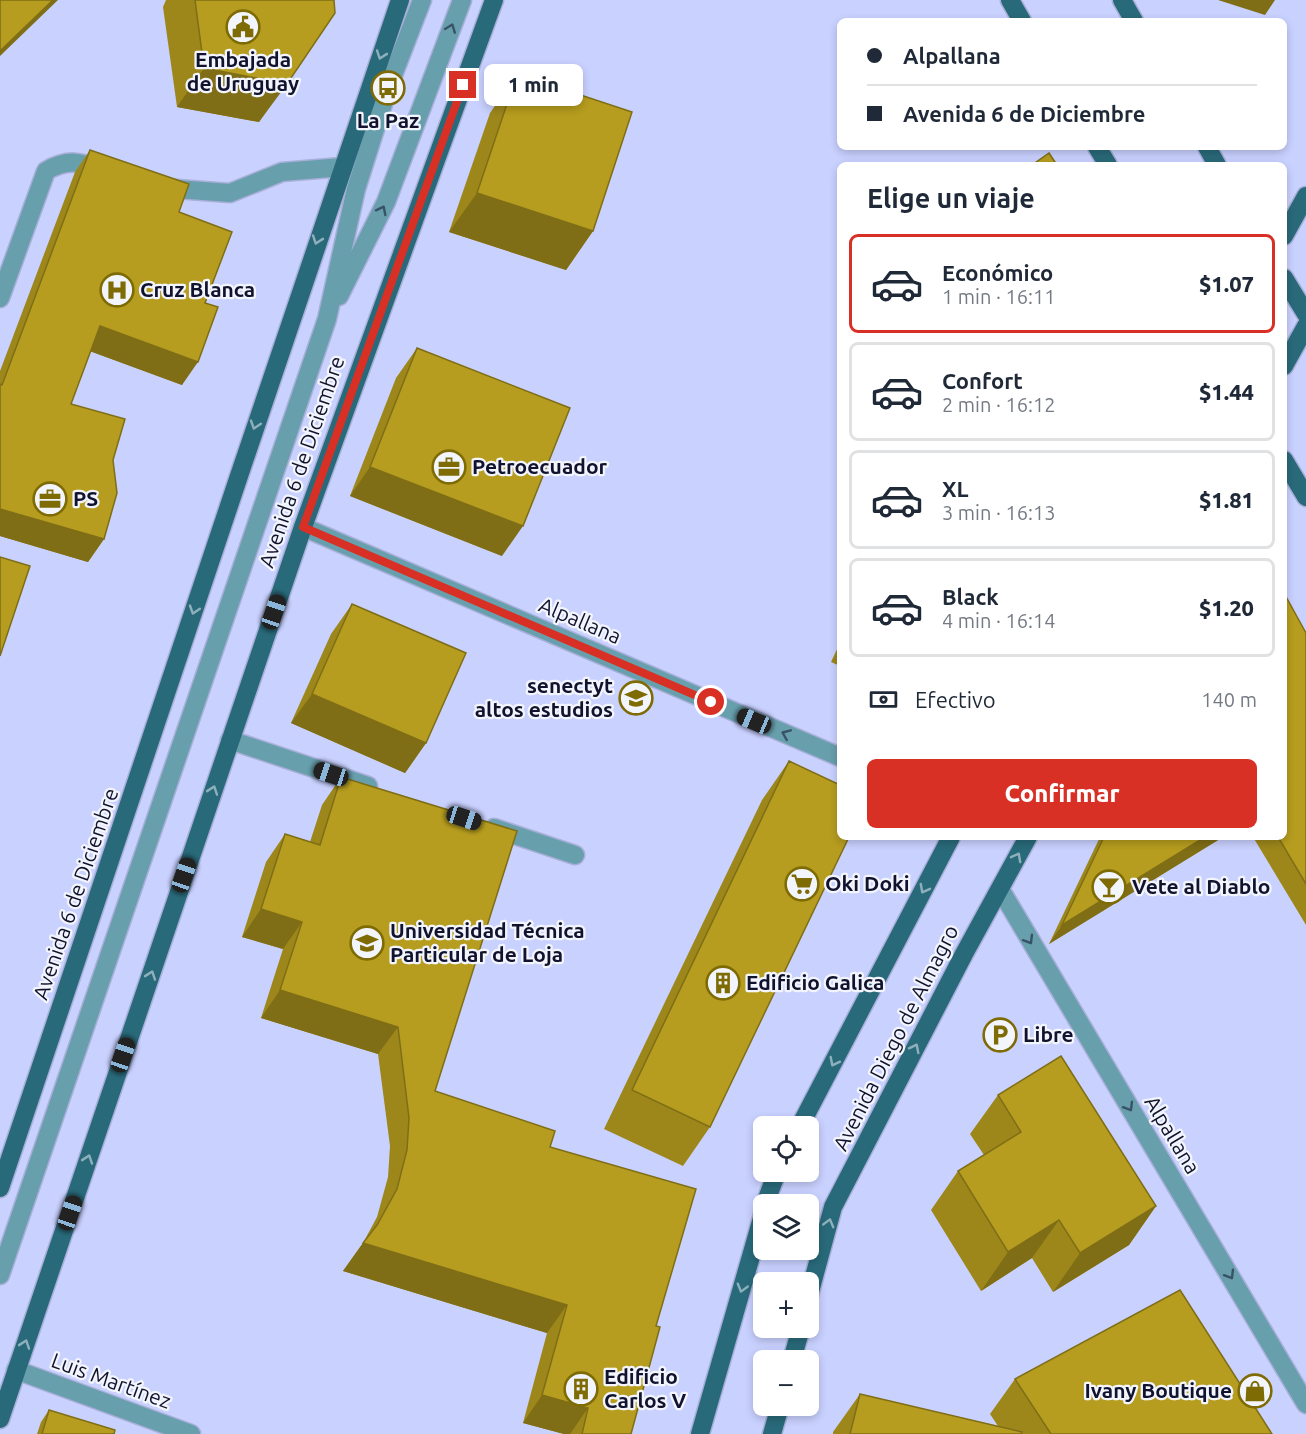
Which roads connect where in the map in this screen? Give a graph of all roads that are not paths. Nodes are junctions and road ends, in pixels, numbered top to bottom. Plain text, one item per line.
1 (400, 0) edge
2 (422, 0) edge
3 (462, 0) edge
4 (494, 0) edge
5 (1010, 0) edge
6 (1122, 0) edge
7 (1020, 18) edge
8 (1132, 18) edge
9 (342, 167) junction
10 (122, 175) edge
11 (144, 182) edge
12 (1306, 196) edge
13 (1287, 231) edge
14 (1287, 283) edge
15 (0, 298) edge
16 (1306, 314) edge
17 (327, 319) junction
18 (1306, 326) edge
19 (1287, 361) edge
20 (1287, 465) edge
21 (1306, 496) edge
22 (303, 527) junction
23 (230, 740) junction
24 (837, 757) edge
25 (386, 792) edge
26 (475, 822) edge
27 (949, 840) edge
28 (1026, 840) edge
29 (575, 855) dead end
30 (1000, 890) junction
31 (805, 1116) edge
32 (0, 1188) edge
33 (753, 1249) edge
34 (815, 1272) edge
35 (0, 1275) edge
36 (16, 1370) junction
37 (1306, 1404) edge
38 (777, 1416) edge
39 (0, 1419) edge
40 (191, 1434) edge
41 (700, 1434) edge
42 (772, 1434) edge

1 -> 9 main road, Avenida 6 de Diciembre
2 - 17 street
17 -> 3 street
4 - 22 main road, Avenida 6 de Diciembre
5 - 7 main road
6 - 8 main road
9 - 11 street
9 -> 32 main road, Avenida 6 de Diciembre
10 - 15 street
12 - 13 main road
14 - 16 main road
17 - 35 street
18 - 19 main road
20 - 21 main road
22 - 23 main road, Avenida 6 de Diciembre
24 -> 22 street, Alpallana
23 - 25 street
36 -> 23 main road, Avenida 6 de Diciembre
26 - 29 street
27 -> 31 main road, Avenida Diego de Almagro
30 -> 28 main road, Avenida Diego de Almagro
34 -> 30 main road, Avenida Diego de Almagro
30 -> 37 street, Alpallana
33 -> 41 main road
36 - 39 main road, Avenida 6 de Diciembre
36 - 40 street, Luis Martínez
38 - 42 main road

